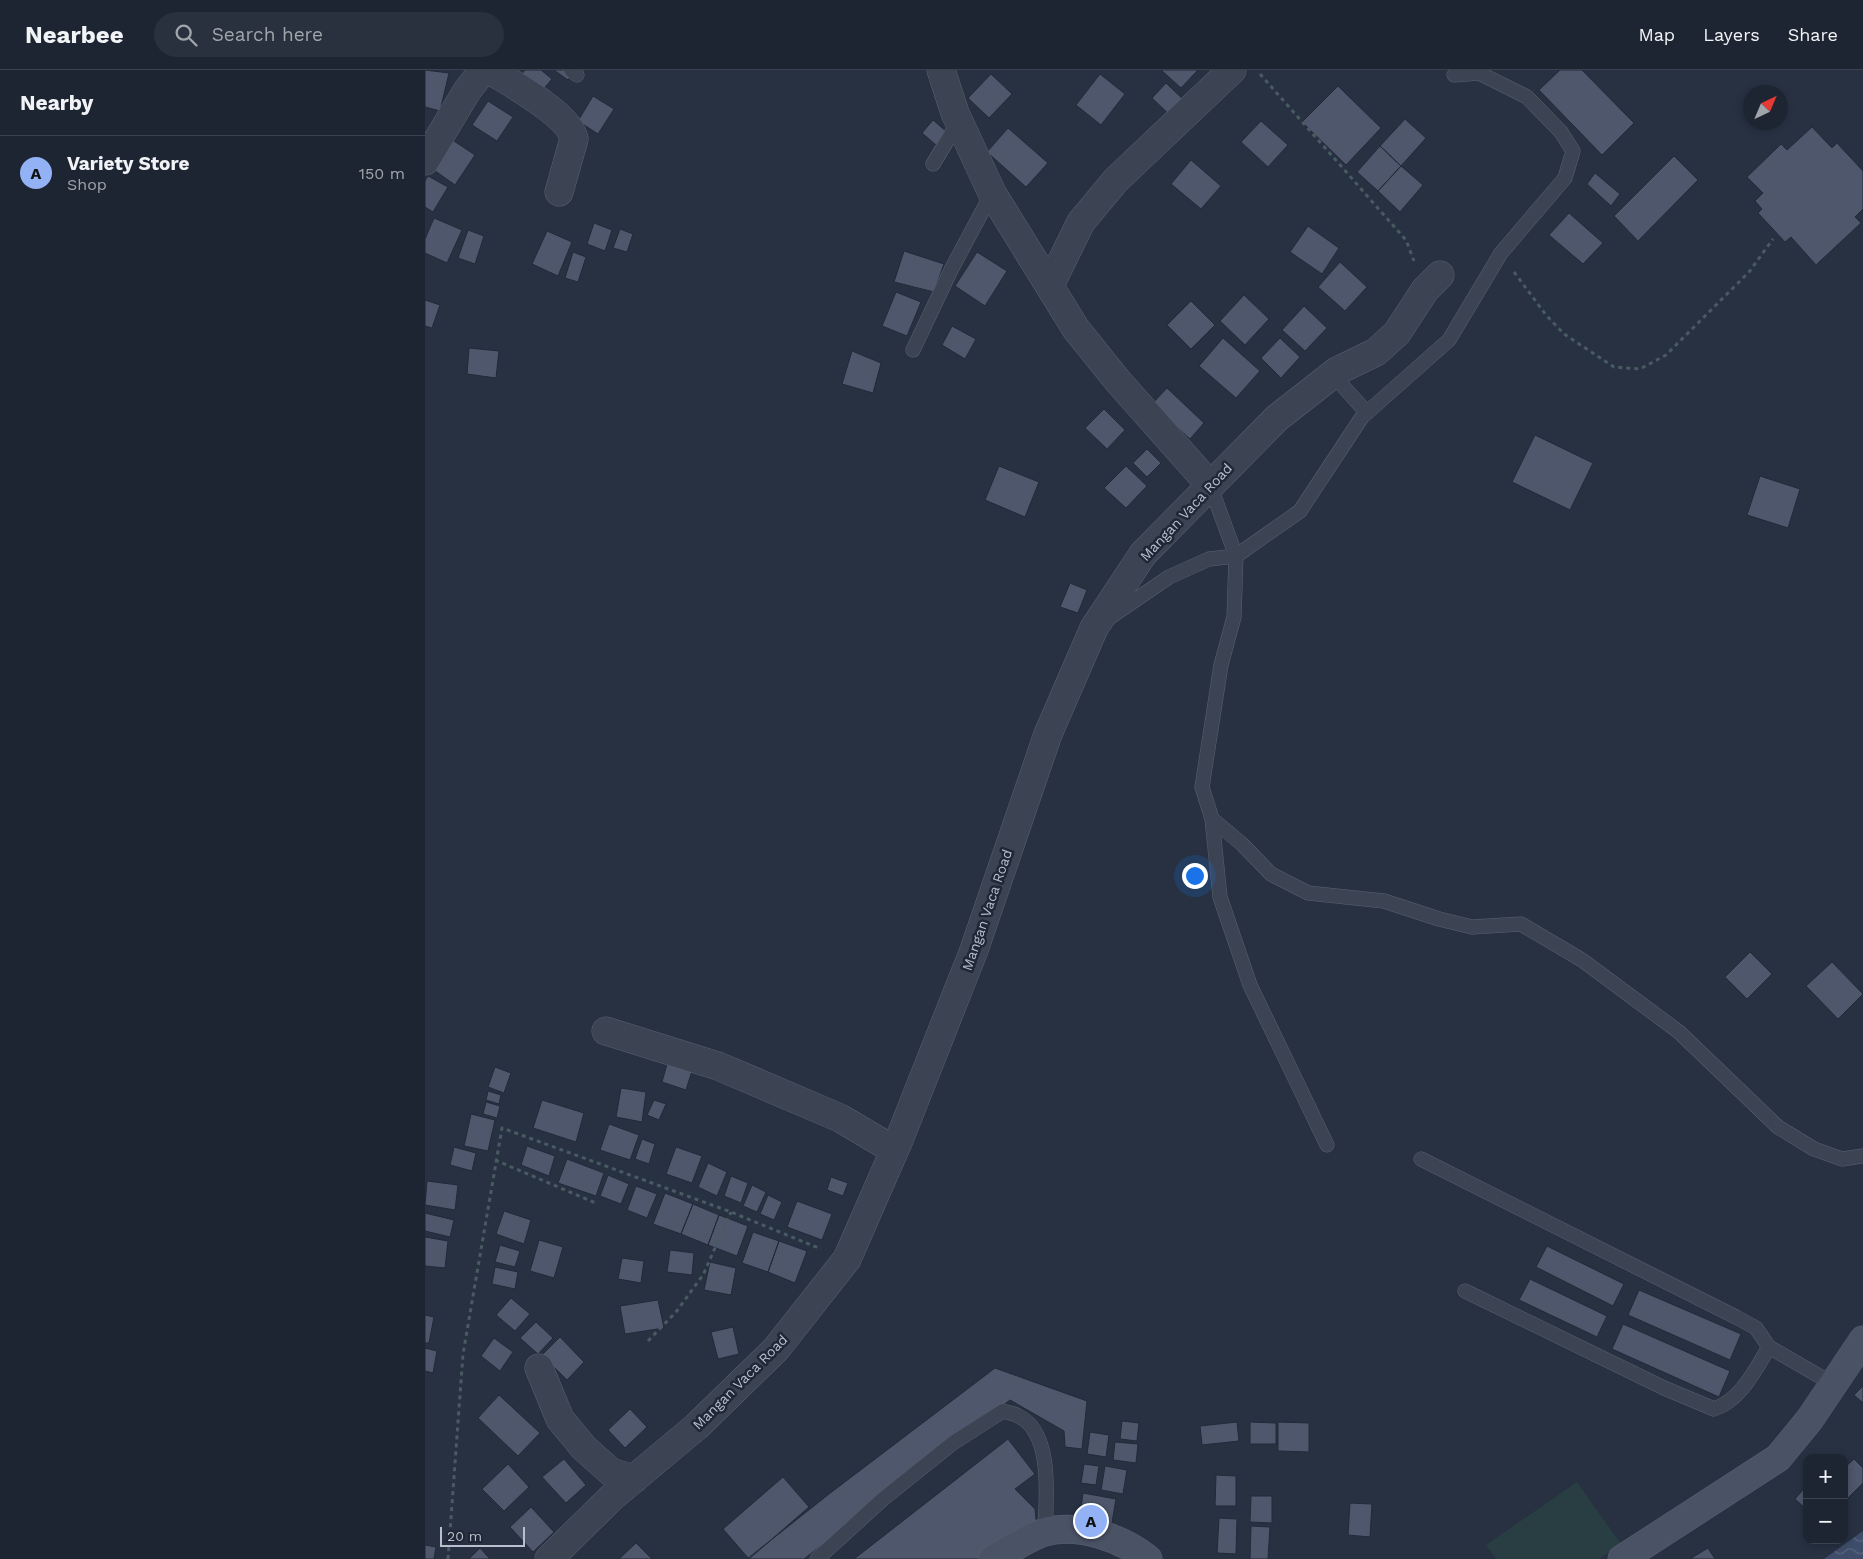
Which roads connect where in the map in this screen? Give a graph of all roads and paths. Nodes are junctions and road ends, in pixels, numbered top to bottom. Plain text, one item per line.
1 (483, 70) edge
2 (491, 70) edge
3 (941, 70) edge
4 (1232, 70) edge
5 (1256, 70) edge
6 (1454, 75) dead end
7 (959, 121) junction
8 (425, 161) edge
9 (933, 164) dead end
10 (559, 192) dead end
11 (992, 193) junction
12 (1773, 239) dead end
13 (1501, 253) junction
14 (1432, 282) joint
15 (1050, 285) junction
16 (913, 350) dead end
17 (1333, 375) junction
18 (1367, 413) junction
19 (1210, 484) junction
20 (1236, 556) junction
21 (1093, 628) junction
22 (1212, 819) junction
23 (606, 1031) dead end
24 (1327, 1145) dead end
25 (894, 1150) junction
26 (1863, 1156) edge
27 (1421, 1159) dead end
28 (495, 1160) junction
29 (598, 1204) dead end
30 (731, 1212) junction
31 (847, 1259) junction
32 (1465, 1291) dead end
33 (1863, 1340) edge
34 (648, 1341) dead end
35 (1769, 1347) junction
36 (539, 1368) dead end
37 (1833, 1384) junction
38 (634, 1479) junction
39 (1045, 1532) junction
40 (448, 1559) edge
41 (549, 1559) edge
42 (817, 1559) edge
43 (993, 1559) edge
44 (1148, 1559) edge
45 (1622, 1559) edge

1 - 8 street
2 - 10 street
3 - 7 street
4 - 15 street
5 - 14 path
6 - 13 lane
7 - 9 lane
7 - 11 street
11 - 15 street
11 - 16 lane
12 - 13 path
13 - 18 lane
14 - 17 street, Mangan Vaca Road
15 - 19 street
17 - 18 lane
17 - 19 street, Mangan Vaca Road
18 - 20 lane
19 - 20 lane
19 - 21 street, Mangan Vaca Road
20 - 21 lane
20 - 22 lane
21 - 25 street, Mangan Vaca Road
22 - 24 lane
22 - 26 lane
23 - 25 street
25 - 31 street, Mangan Vaca Road
27 - 35 lane
28 - 29 path
28 - 30 path
28 - 40 path
30 - 31 path
30 - 34 path
31 - 38 street, Mangan Vaca Road
32 - 35 lane
33 - 37 street
35 - 37 lane
36 - 38 street
37 - 45 street
38 - 41 street, Mangan Vaca Road
39 - 42 lane
39 - 43 street
39 - 44 street

